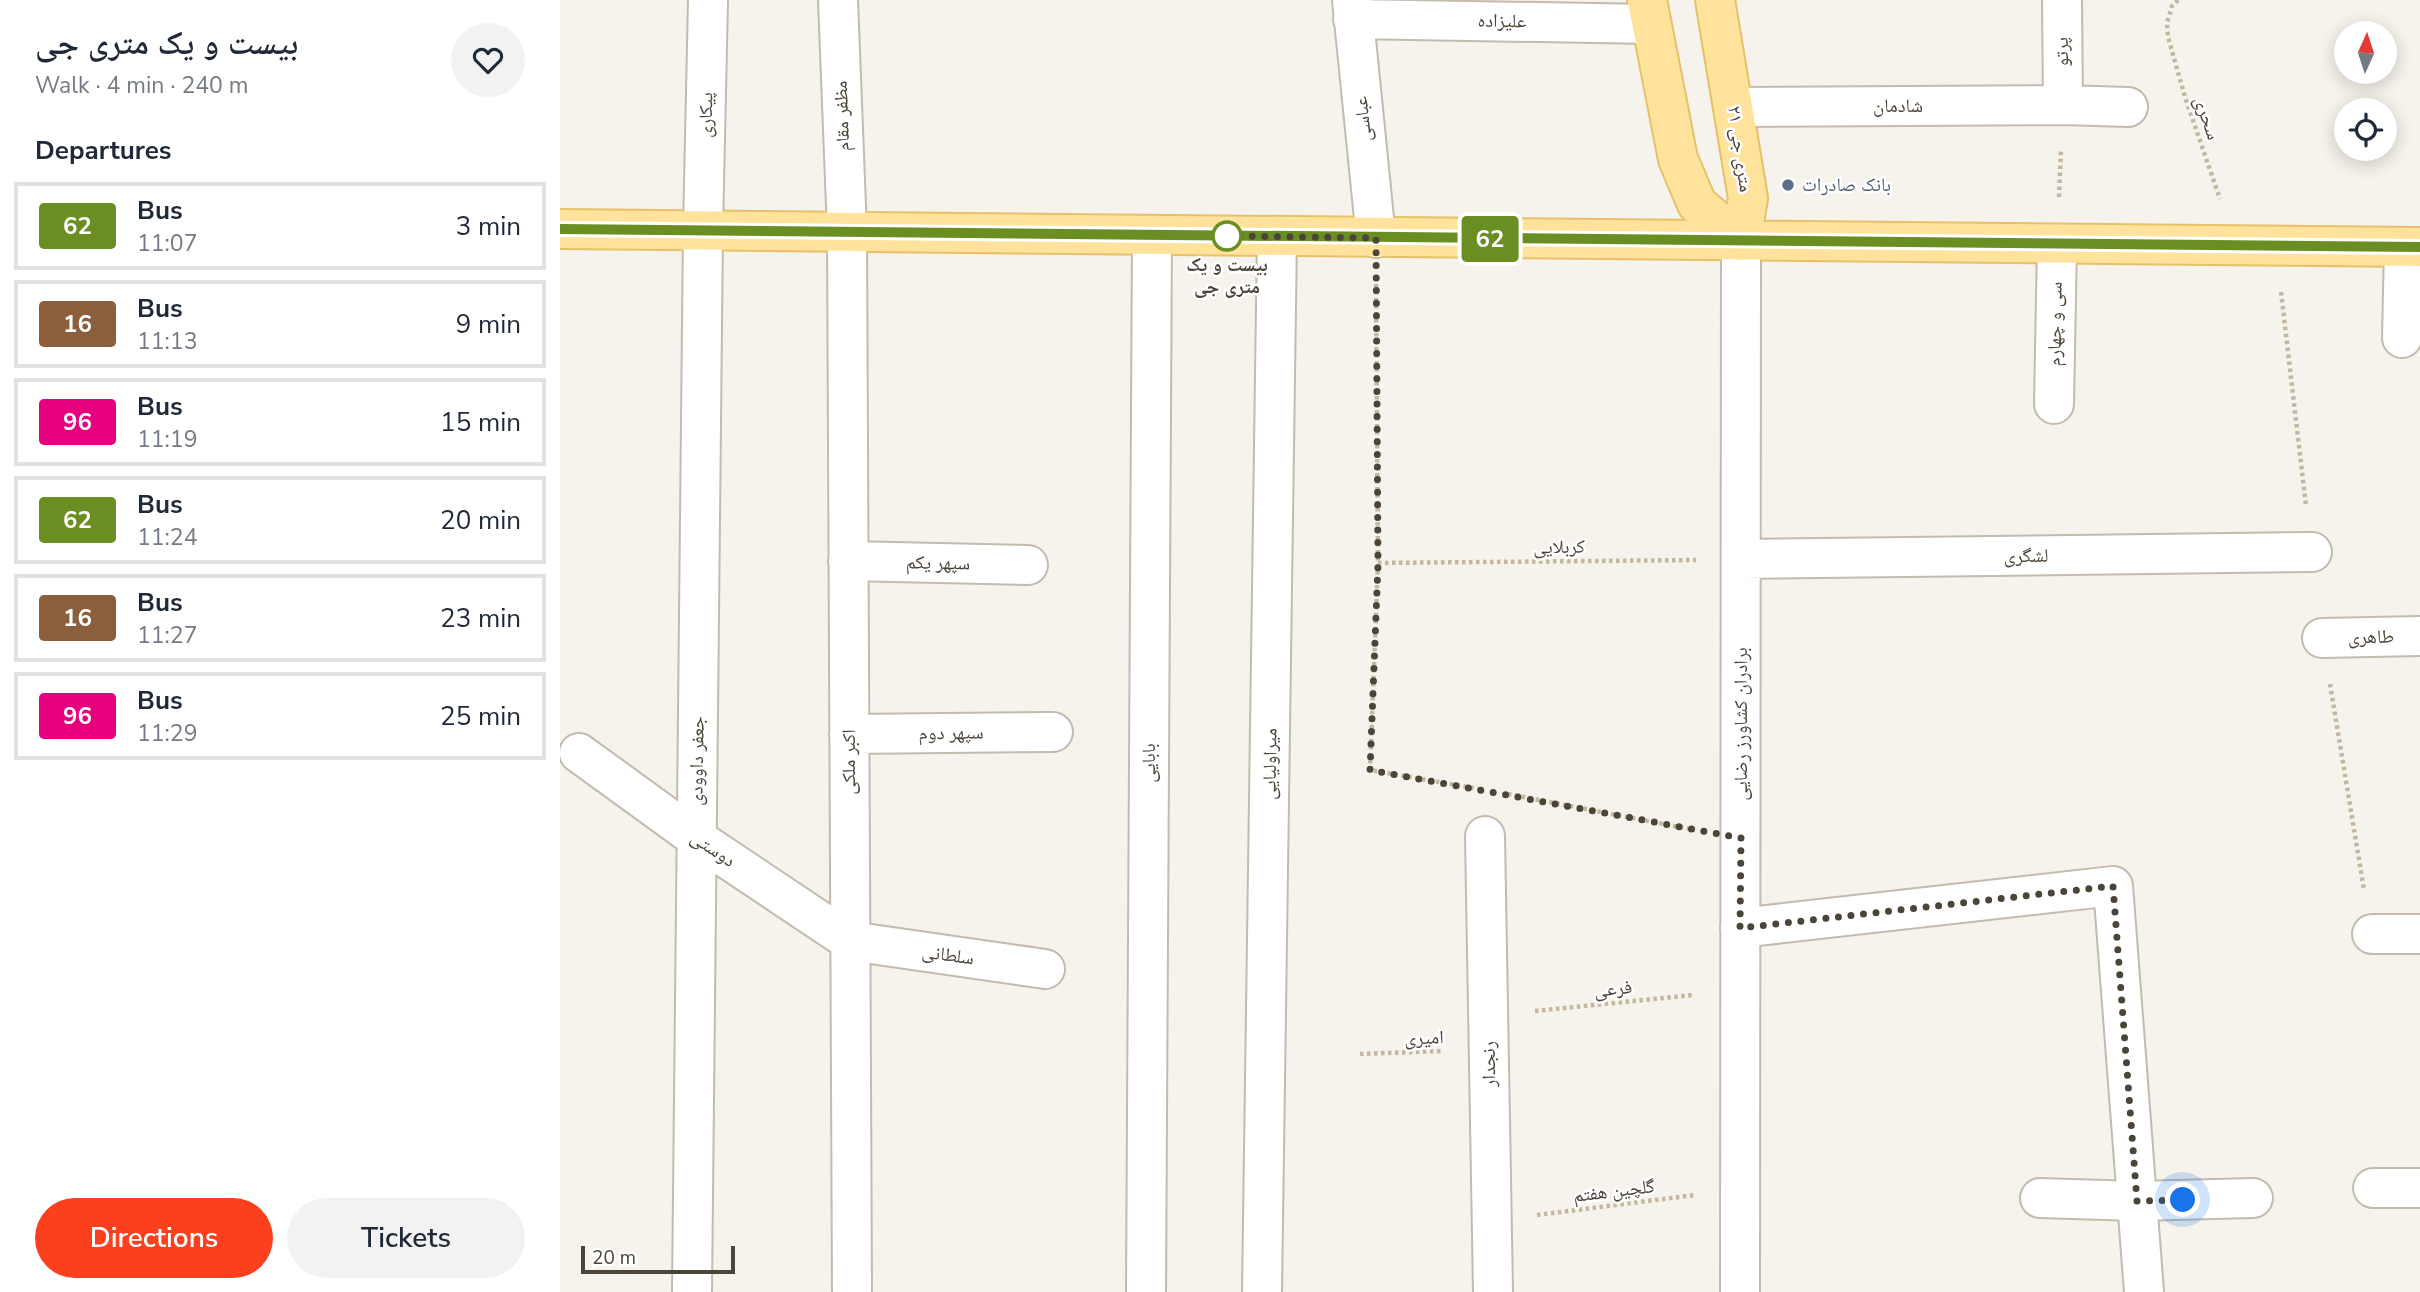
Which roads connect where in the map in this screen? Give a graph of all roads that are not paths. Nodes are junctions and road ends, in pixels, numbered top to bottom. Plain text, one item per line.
1 (708, 0) edge
2 (838, 0) edge
3 (1715, 0) edge
4 (2062, 0) edge
5 (1353, 9) edge
6 (1649, 12) edge
7 (2063, 105) junction
8 (1734, 107) junction
9 (2128, 107) dead end
10 (560, 229) edge
11 (703, 230) junction
12 (847, 232) junction
13 (1152, 235) junction
14 (1277, 236) junction
15 (1376, 238) junction
16 (1741, 241) junction
17 (2057, 244) junction
18 (2412, 247) edge
19 (2402, 338) dead end
20 (2054, 404) dead end
21 (2312, 552) dead end
22 (1741, 559) junction
23 (848, 561) junction
24 (1028, 565) dead end
25 (2420, 636) edge
26 (2322, 638) dead end
27 (1053, 732) dead end
28 (849, 734) junction
29 (579, 753) dead end
30 (1485, 836) dead end
31 (696, 838) junction
32 (1740, 928) junction
33 (2420, 933) edge
34 (2372, 934) dead end
35 (850, 942) junction
36 (1045, 969) dead end
37 (2373, 1188) dead end
38 (2420, 1188) edge
39 (2040, 1198) dead end
40 (2253, 1198) dead end
41 (2137, 1201) junction
42 (692, 1292) edge
43 (852, 1292) edge
44 (1146, 1292) edge
45 (1262, 1292) edge
46 (1493, 1292) edge
47 (1741, 1292) edge
48 (2144, 1292) edge

1 - 11 street, پیکاری
2 - 12 street, مظفر مقام
3 - 8 main road, ۲۱ متری جی
4 - 7 street, پرتو
5 - 6 street, علیزاده
5 - 15 street, عباسی
6 - 16 main road
7 - 8 street, شادمان
7 - 9 street, شادمان
8 - 16 main road, ۲۱ متری جی
10 - 11 main road
11 - 12 main road
11 - 31 street, جعفر داوودی
12 - 13 main road
12 - 23 street, اکبر ملکی
13 - 14 main road
13 - 44 street, بابایی
14 - 15 main road
14 - 45 street, میراولیایی
15 - 16 main road
16 - 17 main road
16 - 22 street, برادران کشاورز رضایی
17 - 18 main road
17 - 20 street, سی و چهارم
18 - 19 street
21 - 22 street, لشگری
22 - 32 street, برادران کشاورز رضایی
23 - 24 street, سپهر یکم
23 - 28 street, اکبر ملکی
25 - 26 street, طاهری
27 - 28 street, سپهر دوم
28 - 35 street, اکبر ملکی
29 - 31 street, دوستی
30 - 46 street, رنجدار
31 - 35 street, دوستی
31 - 42 street, جعفر داوودی
32 - 41 street
32 - 47 street, برادران کشاورز رضایی
33 - 34 street
35 - 36 street, سلطانی
35 - 43 street, اکبر ملکی
37 - 38 street
39 - 41 street
40 - 41 street
41 - 48 street

